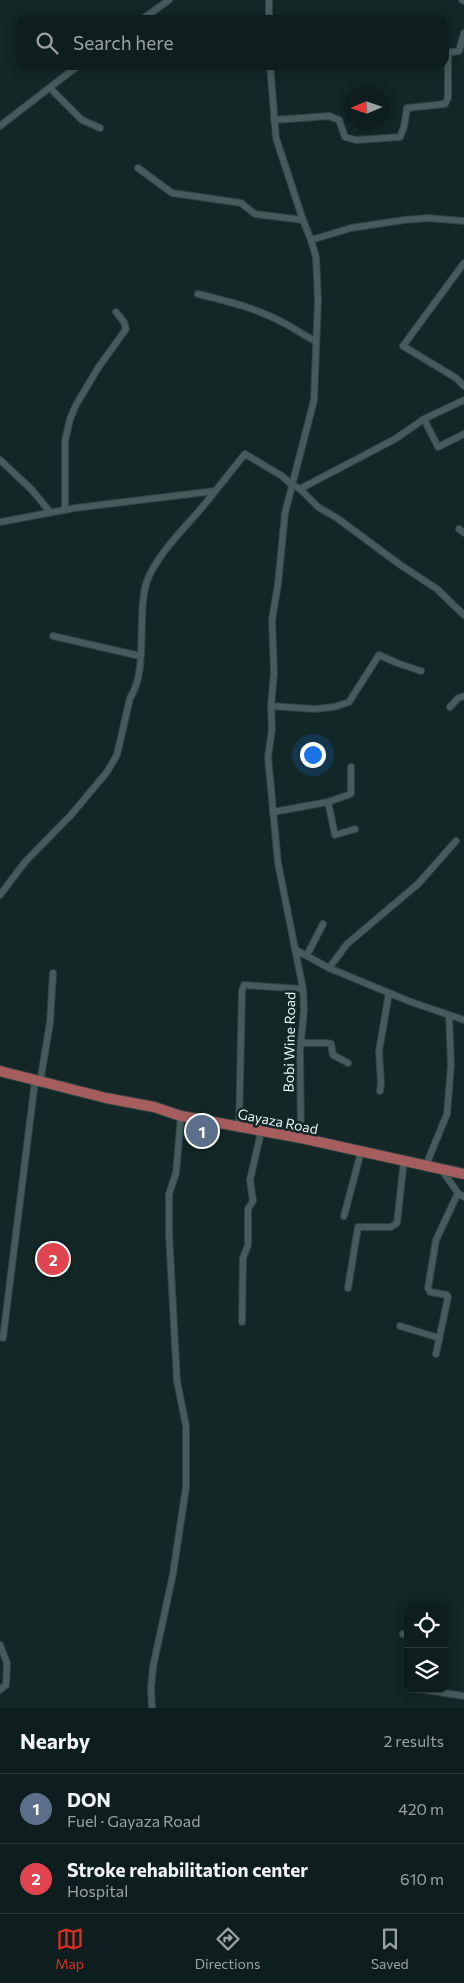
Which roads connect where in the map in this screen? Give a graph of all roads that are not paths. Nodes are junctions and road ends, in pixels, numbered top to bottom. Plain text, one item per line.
1 (169, 0) edge
2 (269, 0) edge
3 (148, 15) edge
4 (269, 15) edge
5 (464, 33) edge
6 (449, 52) edge
7 (73, 70) edge
8 (270, 70) edge
9 (447, 70) edge
10 (50, 88) junction
11 (274, 120) junction
12 (0, 126) edge
13 (100, 128) dead end
14 (138, 168) dead end
15 (303, 220) junction
16 (464, 222) edge
17 (311, 240) junction
18 (464, 263) edge
19 (198, 294) dead end
20 (116, 312) dead end
21 (316, 341) junction
22 (464, 386) edge
23 (464, 400) edge
24 (424, 419) junction
25 (464, 434) edge
26 (0, 460) edge
27 (291, 484) junction
28 (300, 489) junction
29 (215, 491) junction
30 (65, 510) junction
31 (50, 512) junction
32 (0, 522) edge
33 (464, 615) edge
34 (53, 636) dead end
35 (140, 656) junction
36 (421, 671) dead end
37 (464, 696) edge
38 (271, 706) junction
39 (450, 707) dead end
40 (351, 767) dead end
41 (328, 802) junction
42 (273, 812) junction
43 (355, 829) dead end
44 (456, 842) dead end
45 (0, 894) edge
46 (324, 924) dead end
47 (296, 950) junction
48 (307, 955) junction
49 (329, 968) junction
50 (53, 973) dead end
51 (303, 989) junction
52 (389, 993) junction
53 (449, 1015) junction
54 (464, 1020) edge
55 (301, 1043) junction
56 (348, 1063) dead end
57 (0, 1071) edge
58 (38, 1082) junction
59 (380, 1091) dead end
60 (181, 1116) junction
61 (239, 1128) junction
62 (261, 1132) junction
63 (301, 1138) junction
64 (361, 1152) junction
65 (404, 1160) junction
66 (426, 1165) junction
67 (441, 1168) junction
68 (464, 1174) edge
69 (461, 1195) edge
70 (344, 1216) dead end
71 (348, 1288) dead end
72 (242, 1322) dead end
73 (400, 1326) dead end
74 (3, 1338) dead end
75 (440, 1338) junction
76 (436, 1354) dead end
77 (0, 1646) edge
78 (0, 1690) edge
79 (445, 1693) edge
80 (464, 1696) edge
81 (152, 1708) edge

1 - 3 street
2 - 4 street
5 - 6 street
7 - 10 street
8 - 11 street, Bobi Wine Road
9 - 11 street
10 - 12 street
10 - 13 street
11 - 15 street, Bobi Wine Road
14 - 15 street
15 - 17 street, Bobi Wine Road
16 - 17 street
17 - 21 street, Bobi Wine Road
18 - 22 street
19 - 21 street
20 - 30 street
21 - 27 street, Bobi Wine Road
23 - 24 street
24 - 25 street
24 - 28 street
26 - 31 street
27 - 28 street
27 - 29 street
27 - 38 street, Bobi Wine Road
28 - 33 street
29 - 30 street
29 - 35 street
30 - 31 street
31 - 32 street
34 - 35 street
35 - 45 street
36 - 38 street
37 - 39 street
38 - 42 street, Bobi Wine Road
40 - 41 street
41 - 42 street
41 - 43 street
42 - 47 street, Bobi Wine Road
44 - 49 street
46 - 48 street
47 - 48 street
47 - 51 street, Bobi Wine Road
48 - 49 street
49 - 52 street
50 - 58 street
51 - 55 street, Bobi Wine Road
51 - 61 street
52 - 53 street
52 - 59 street
53 - 54 street
53 - 66 street
55 - 56 street
55 - 63 street, Bobi Wine Road
57 - 58 main road, Gayaza Road
58 - 60 main road, Gayaza Road
58 - 74 street
60 - 61 main road, Gayaza Road
60 - 81 street
61 - 62 main road, Gayaza Road
62 - 63 main road, Gayaza Road
62 - 72 street
63 - 64 main road, Gayaza Road
64 - 65 main road, Gayaza Road
64 - 70 street
65 - 66 main road, Gayaza Road
65 - 71 street
66 - 67 main road, Gayaza Road
67 - 68 main road, Gayaza Road
67 - 69 street
69 - 75 street
73 - 75 street
75 - 76 street
77 - 78 street
79 - 80 street

